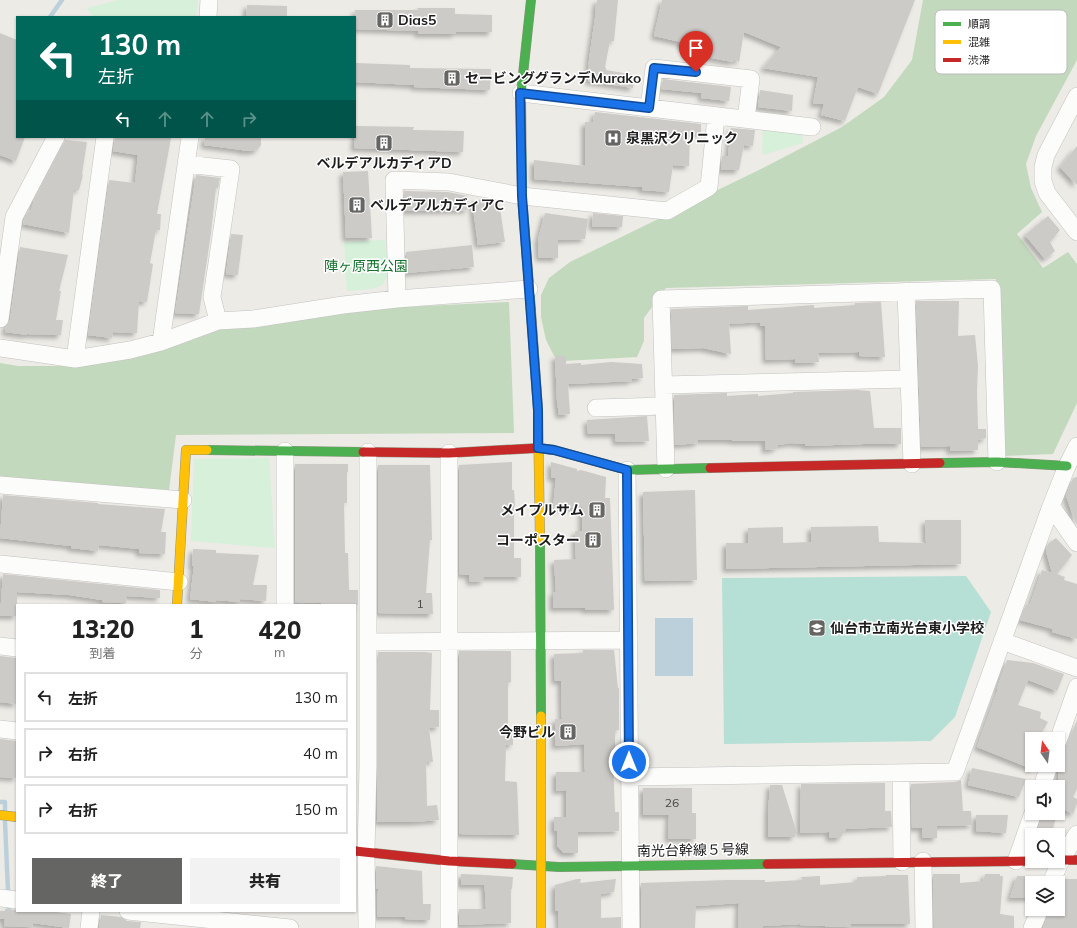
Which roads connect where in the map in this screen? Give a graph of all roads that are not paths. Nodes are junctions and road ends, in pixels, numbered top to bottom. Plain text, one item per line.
1 (209, 0) edge
2 (531, 0) edge
3 (208, 16) edge
4 (520, 93) junction
5 (1077, 96) edge
6 (649, 108) junction
7 (716, 116) junction
8 (746, 119) junction
9 (812, 127) dead end
10 (55, 138) edge
11 (105, 138) edge
12 (190, 138) edge
13 (186, 164) junction
14 (522, 196) junction
15 (1077, 232) edge
16 (529, 289) junction
17 (906, 292) junction
18 (397, 299) junction
19 (0, 319) edge
20 (218, 321) junction
21 (160, 342) junction
22 (0, 348) edge
23 (75, 359) junction
24 (909, 379) junction
25 (664, 385) junction
26 (664, 406) junction
27 (596, 408) dead end
28 (1077, 446) edge
29 (538, 448) junction
30 (285, 452) junction
31 (368, 452) junction
32 (449, 453) junction
33 (997, 462) junction
34 (912, 464) junction
35 (1066, 466) junction
36 (666, 469) junction
37 (627, 470) junction
38 (0, 485) edge
39 (183, 500) junction
40 (1050, 506) junction
41 (1077, 543) edge
42 (0, 564) edge
43 (179, 582) junction
44 (177, 604) edge
45 (285, 604) edge
46 (628, 640) junction
47 (449, 641) junction
48 (541, 641) junction
49 (1002, 641) junction
50 (368, 642) junction
51 (0, 646) edge
52 (16, 648) edge
53 (1077, 668) edge
54 (1077, 686) edge
55 (0, 729) edge
56 (16, 731) edge
57 (1061, 732) edge
58 (361, 765) edge
59 (901, 773) junction
60 (629, 777) junction
61 (0, 815) edge
62 (15, 817) edge
63 (1031, 820) edge
64 (1077, 834) edge
65 (361, 852) edge
66 (1065, 860) edge
67 (449, 861) junction
68 (923, 861) junction
69 (1024, 861) edge
70 (902, 862) junction
71 (630, 865) junction
72 (542, 866) junction
73 (91, 912) edge
74 (138, 912) edge
75 (1037, 916) edge
76 (89, 928) edge
77 (290, 928) edge
78 (367, 928) edge
79 (449, 928) edge
80 (541, 928) edge
81 (631, 928) edge
82 (924, 928) edge
83 (1032, 928) edge

1 - 3 street
2 - 4 street
4 - 6 street
4 - 14 street
5 - 15 street
6 - 7 street
6 - 8 street
7 - 8 street
7 - 14 street
8 - 9 street
10 - 19 street
11 - 23 street
12 - 13 street
13 - 20 street
13 - 21 street
14 - 16 street
14 - 18 street
16 - 18 street
16 - 29 street
17 - 24 street
17 - 25 street
17 - 33 street
18 - 20 street
20 - 21 street
21 - 23 street
22 - 23 street
24 - 25 street
24 - 34 street
25 - 26 street
26 - 27 street
26 - 36 street
28 - 35 street
29 - 32 street
29 - 37 street
29 - 48 street
30 - 31 street
30 - 39 street
30 - 45 street
31 - 32 street
31 - 50 street
32 - 47 street
33 - 34 street
33 - 35 street
34 - 36 street
35 - 40 street
36 - 37 street
37 - 46 street
38 - 39 street
39 - 43 street
40 - 41 street
40 - 49 street
42 - 43 street
43 - 44 street
46 - 48 street
46 - 60 street
47 - 48 street
47 - 50 street
47 - 67 street
48 - 72 street
49 - 53 street
49 - 59 street
50 - 58 street
51 - 52 street
54 - 57 street
55 - 56 street
58 - 65 street
59 - 60 street
59 - 70 street
60 - 71 street
61 - 62 street
63 - 69 street
64 - 66 street
65 - 67 street, 南光台幹線５号線
65 - 78 street
67 - 72 street, 南光台幹線５号線
67 - 79 street
68 - 69 street, 南光台幹線５号線
68 - 70 street, 南光台幹線５号線
68 - 82 street
70 - 71 street, 南光台幹線５号線
71 - 72 street, 南光台幹線５号線
71 - 81 street
72 - 80 street
73 - 76 street
74 - 77 street
75 - 83 street

